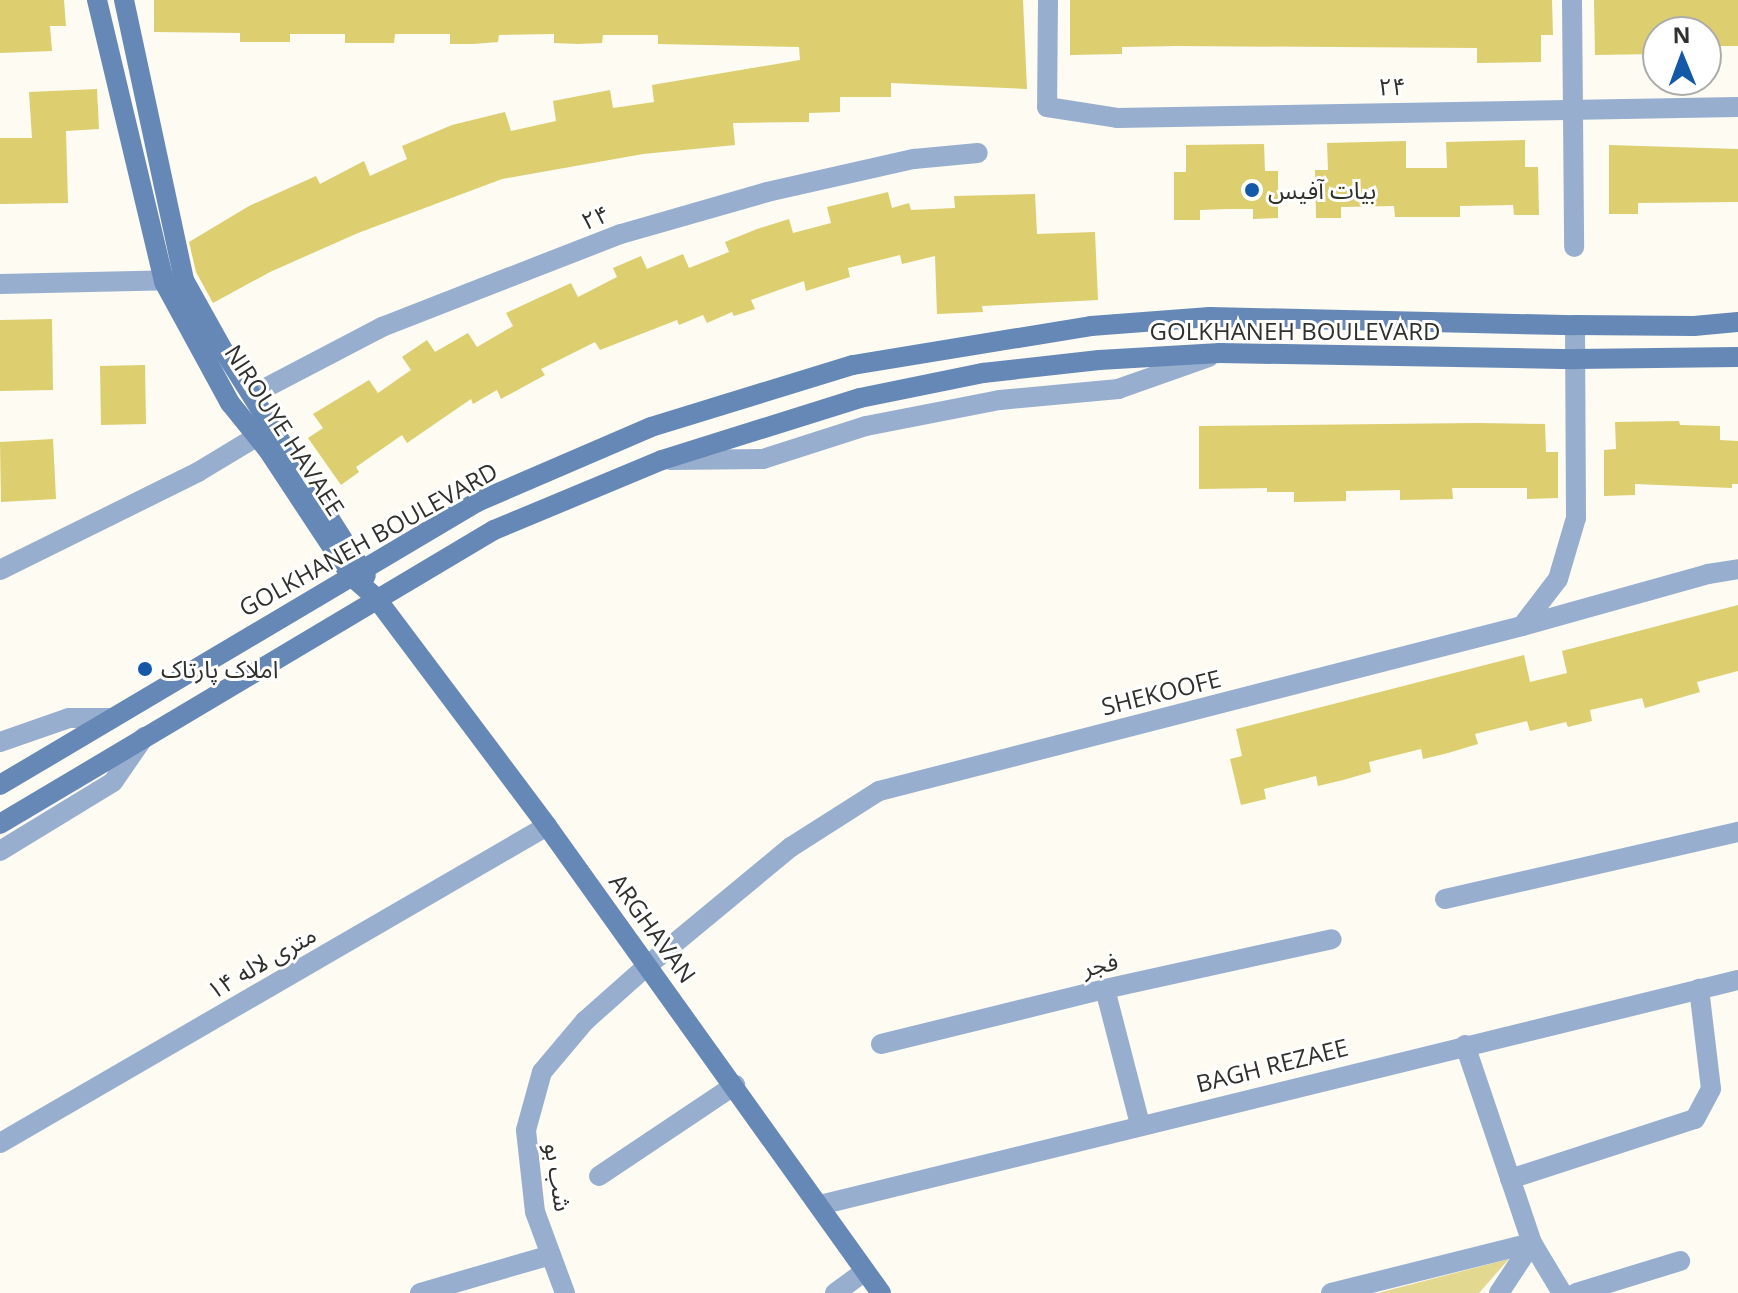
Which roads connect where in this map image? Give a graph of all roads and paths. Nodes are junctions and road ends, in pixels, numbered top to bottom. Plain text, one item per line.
1 (97, 0) edge
2 (124, 0) edge
3 (1048, 0) edge
4 (1572, 0) edge
5 (1738, 107) edge
6 (1574, 108) junction
7 (978, 153) dead end
8 (1574, 247) dead end
9 (174, 281) junction
10 (0, 284) edge
11 (1738, 322) edge
12 (1575, 325) junction
13 (1220, 353) junction
14 (1738, 357) edge
15 (1575, 359) junction
16 (252, 395) junction
17 (230, 403) junction
18 (256, 437) junction
19 (662, 460) junction
20 (1738, 569) edge
21 (0, 570) edge
22 (356, 571) junction
23 (376, 598) junction
24 (1522, 626) junction
25 (111, 718) junction
26 (144, 737) junction
27 (0, 742) edge
28 (0, 785) edge
29 (0, 824) edge
30 (547, 826) junction
31 (1738, 832) edge
32 (0, 851) edge
33 (1445, 899) dead end
34 (1332, 939) dead end
35 (647, 966) junction
36 (1738, 980) edge
37 (1105, 989) junction
38 (1699, 989) junction
39 (881, 1044) dead end
40 (1465, 1045) junction
41 (735, 1085) junction
42 (1140, 1124) junction
43 (0, 1143) edge
44 (599, 1176) dead end
45 (1510, 1179) junction
46 (820, 1205) junction
47 (1532, 1243) junction
48 (551, 1255) junction
49 (1680, 1261) dead end
50 (865, 1271) junction
51 (420, 1293) edge
52 (565, 1293) edge
53 (835, 1293) edge
54 (881, 1293) edge
55 (1331, 1293) edge
56 (1499, 1293) edge
57 (1562, 1293) edge
58 (1576, 1293) edge

1 - 9 main road, NIROUYE HAVAEE
2 - 9 main road, NIROUYE HAVAEE
3 - 6 street, ۲۴
4 - 6 street
5 - 6 street, ۲۴
6 - 8 street
7 - 16 street, ۲۴
9 - 10 street
9 - 16 main road, NIROUYE HAVAEE
9 - 17 main road, NIROUYE HAVAEE
11 - 12 main road, GOLKHANEH BOULEVARD
12 - 15 street
12 - 22 main road, GOLKHANEH BOULEVARD
13 - 15 main road, GOLKHANEH BOULEVARD
13 - 19 main road, GOLKHANEH BOULEVARD
13 - 19 street
14 - 15 main road, GOLKHANEH BOULEVARD
15 - 24 street
16 - 17 main road
16 - 22 main road, NIROUYE HAVAEE
17 - 18 main road, NIROUYE HAVAEE
18 - 21 street
18 - 22 main road, NIROUYE HAVAEE
19 - 23 main road, GOLKHANEH BOULEVARD
20 - 24 street, SHEKOOFE
22 - 23 main road, ARGHAVAN
22 - 25 main road, GOLKHANEH BOULEVARD
23 - 26 main road, GOLKHANEH BOULEVARD
23 - 30 main road, ARGHAVAN
24 - 35 street, SHEKOOFE
25 - 27 street
25 - 28 main road, GOLKHANEH BOULEVARD
26 - 29 main road, GOLKHANEH BOULEVARD
26 - 32 street
30 - 35 main road, ARGHAVAN
30 - 43 street, ۱۴ متری لاله
31 - 33 street
34 - 37 street, فجر
35 - 41 main road, ARGHAVAN
35 - 48 street, شب بو
36 - 38 street, BAGH REZAEE
37 - 39 street, فجر
37 - 42 street
38 - 40 street, BAGH REZAEE
38 - 45 street
40 - 42 street, BAGH REZAEE
40 - 45 street
41 - 44 street
41 - 46 main road, ARGHAVAN
42 - 46 street, BAGH REZAEE
45 - 47 street
46 - 50 main road, ARGHAVAN
47 - 55 street
47 - 56 street
47 - 57 street
48 - 51 street
48 - 52 street, شب بو
49 - 58 street
50 - 53 street
50 - 54 main road, ARGHAVAN

